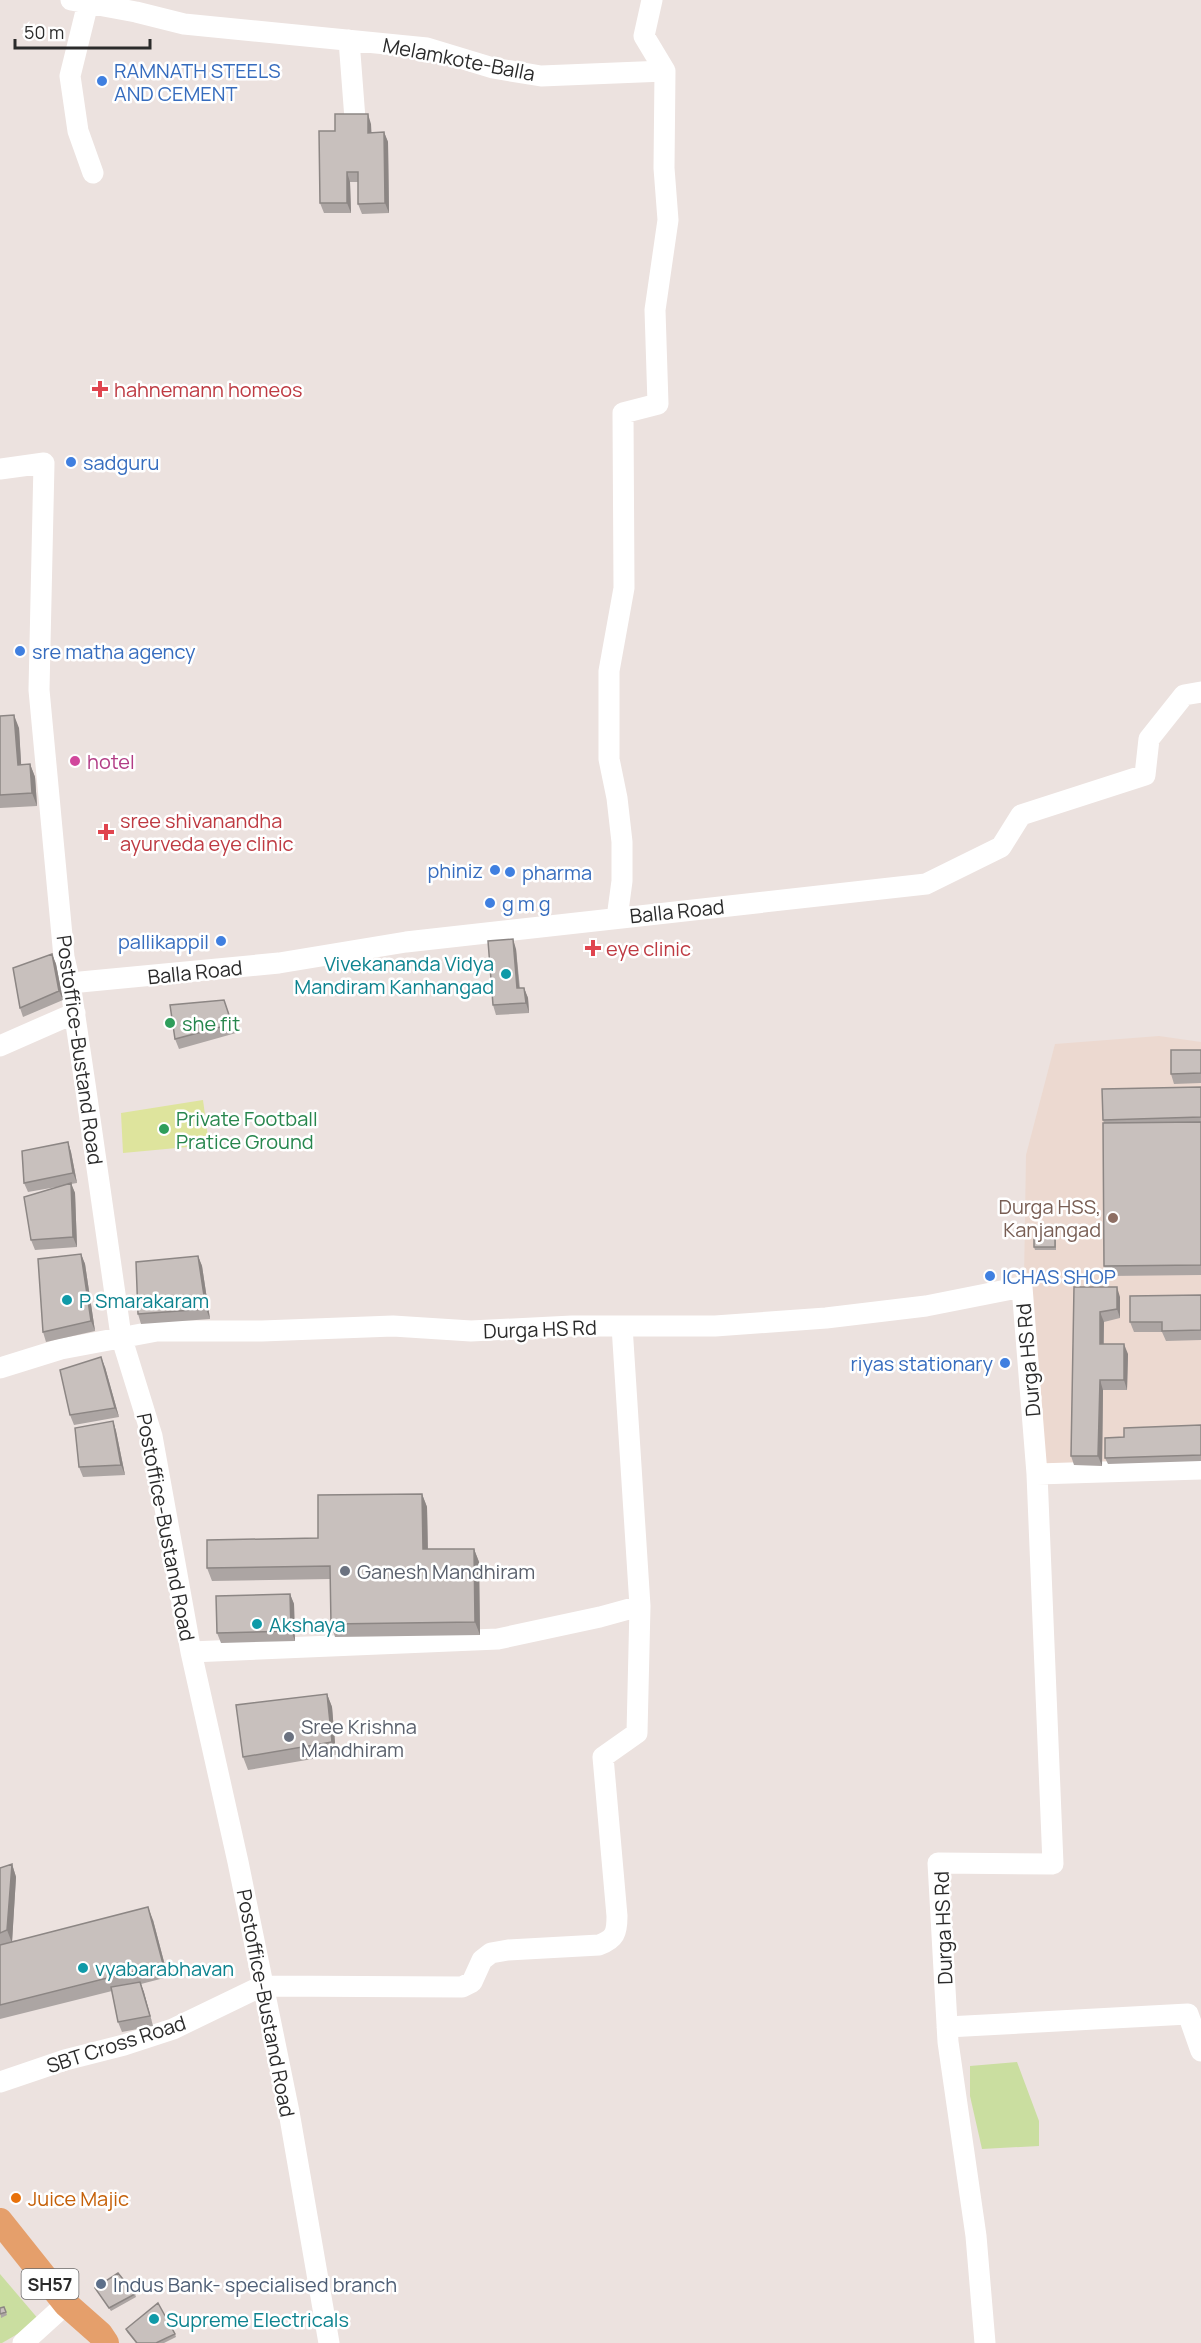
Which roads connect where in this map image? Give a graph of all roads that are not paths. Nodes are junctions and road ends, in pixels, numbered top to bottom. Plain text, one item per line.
1 (652, 0) edge
2 (79, 2) edge
3 (349, 40) junction
4 (665, 70) junction
5 (355, 119) edge
6 (93, 173) dead end
7 (0, 469) edge
8 (1201, 692) edge
9 (617, 918) junction
10 (70, 983) junction
11 (75, 1013) junction
12 (0, 1046) edge
13 (622, 1326) junction
14 (121, 1336) junction
15 (0, 1368) edge
16 (1201, 1469) edge
17 (1037, 1474) junction
18 (640, 1606) junction
19 (191, 1652) junction
20 (262, 1986) junction
21 (947, 2027) junction
22 (1201, 2051) edge
23 (0, 2082) edge
24 (0, 2221) edge
25 (66, 2304) junction
26 (23, 2343) edge
27 (106, 2343) edge
28 (329, 2343) edge
29 (985, 2343) edge

1 - 4 street
2 - 3 street, Melamkote-Balla
2 - 6 street
3 - 4 street, Melamkote-Balla
3 - 5 street
4 - 9 street
7 - 10 street, Postoffice-Bustand Road
8 - 9 street, Balla Road
9 - 10 street, Balla Road
10 - 11 street, Postoffice-Bustand Road
11 - 12 street
11 - 14 street, Postoffice-Bustand Road
13 - 14 street, Durga HS Rd
13 - 17 street, Durga HS Rd
13 - 18 street
14 - 15 street, Durga HS Rd
14 - 19 street, Postoffice-Bustand Road
16 - 17 street
17 - 21 street, Durga HS Rd
18 - 19 street
18 - 20 street
19 - 20 street, Postoffice-Bustand Road
20 - 23 street, SBT Cross Road
20 - 28 street, Postoffice-Bustand Road
21 - 22 street
21 - 29 street, Durga HS Rd
24 - 25 main road, SH57
25 - 26 street
25 - 27 main road, SH57

